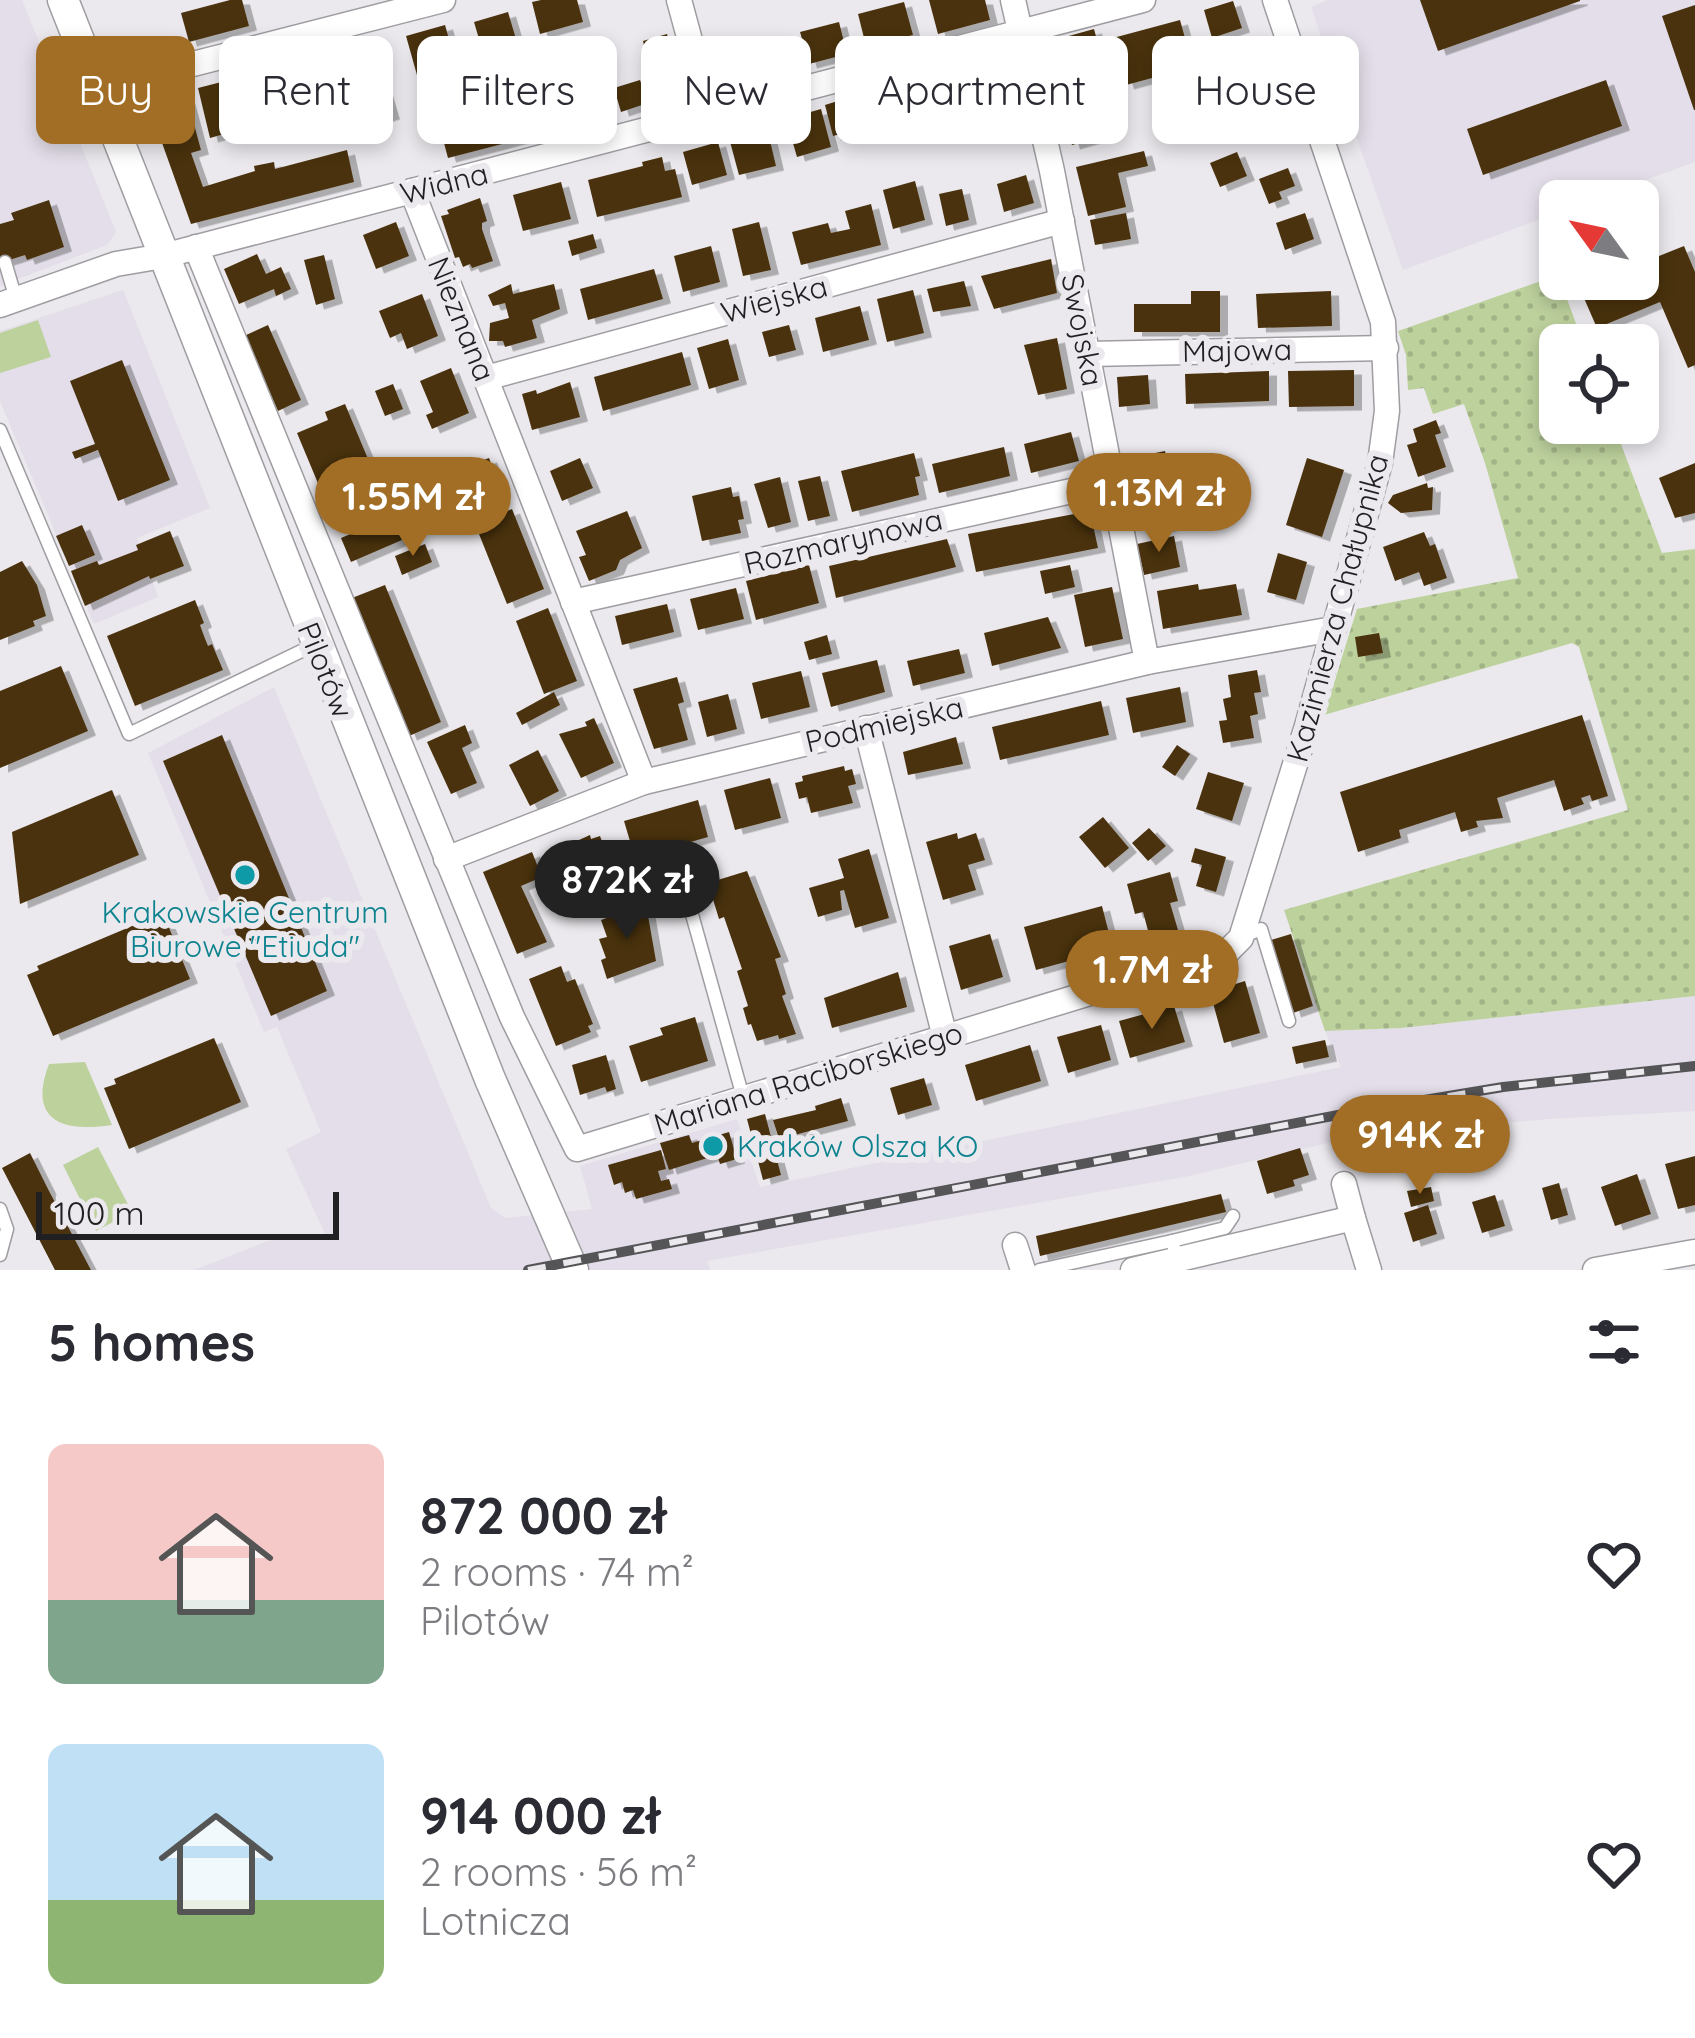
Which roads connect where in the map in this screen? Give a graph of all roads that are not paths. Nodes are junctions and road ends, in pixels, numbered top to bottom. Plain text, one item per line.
1 (63, 0) edge
2 (443, 0) edge
3 (680, 0) edge
4 (1013, 0) edge
5 (1143, 0) edge
6 (1275, 0) edge
7 (1022, 32) junction
8 (689, 36) edge
9 (195, 63) edge
10 (811, 87) edge
11 (641, 132) edge
12 (412, 191) junction
13 (1062, 221) junction
14 (196, 247) junction
15 (164, 256) junction
16 (5, 262) dead end
17 (8, 302) edge
18 (1386, 347) junction
19 (1088, 355) junction
20 (486, 378) junction
21 (0, 430) edge
22 (1112, 482) junction
23 (573, 602) junction
24 (1333, 629) junction
25 (316, 644) junction
26 (1147, 662) junction
27 (866, 728) junction
28 (644, 782) junction
29 (446, 859) junction
30 (691, 911) dead end
31 (1241, 938) junction
32 (1289, 1021) dead end
33 (945, 1037) junction
34 (743, 1098) junction
35 (577, 1149) joint
36 (1344, 1184) dead end
37 (0, 1209) edge
38 (1233, 1216) dead end
39 (1353, 1218) junction
40 (1175, 1250) junction
41 (1694, 1252) edge
42 (0, 1255) edge
43 (1145, 1269) edge
44 (573, 1270) edge
45 (1039, 1270) edge
46 (1369, 1270) edge
47 (1595, 1270) edge

1 - 15 street, Pilotów
2 - 9 street
3 - 8 street
4 - 7 street, Swojska
5 - 7 street, Widna
6 - 18 street, Kazimierza Chałupnika
7 - 10 street, Widna
7 - 13 street, Swojska
11 - 12 street, Widna
12 - 14 street, Widna
12 - 20 street, Nieznana
13 - 19 street, Swojska
13 - 20 street, Wiejska
14 - 15 street, Widna
14 - 29 street, Pilotów
15 - 17 street, Widna
15 - 25 street, Pilotów
16 - 17 lane
18 - 19 street, Majowa
18 - 24 street, Kazimierza Chałupnika
19 - 22 street, Swojska
20 - 23 street, Nieznana
21 - 25 lane
22 - 23 street, Rozmarynowa
22 - 26 street, Swojska
23 - 28 street, Nieznana
24 - 26 street, Podmiejska
24 - 31 street, Kazimierza Chałupnika
25 - 44 street, Pilotów
26 - 27 street, Podmiejska
27 - 28 street, Podmiejska
27 - 33 street
28 - 29 street, Podmiejska
29 - 35 street, Pilotów
30 - 34 lane
31 - 32 lane
31 - 33 street, Mariana Raciborskiego
33 - 34 street, Mariana Raciborskiego
34 - 35 street, Mariana Raciborskiego
36 - 39 street
37 - 42 lane
38 - 40 lane
39 - 40 street
39 - 46 street
40 - 43 street
40 - 45 lane
41 - 47 street

